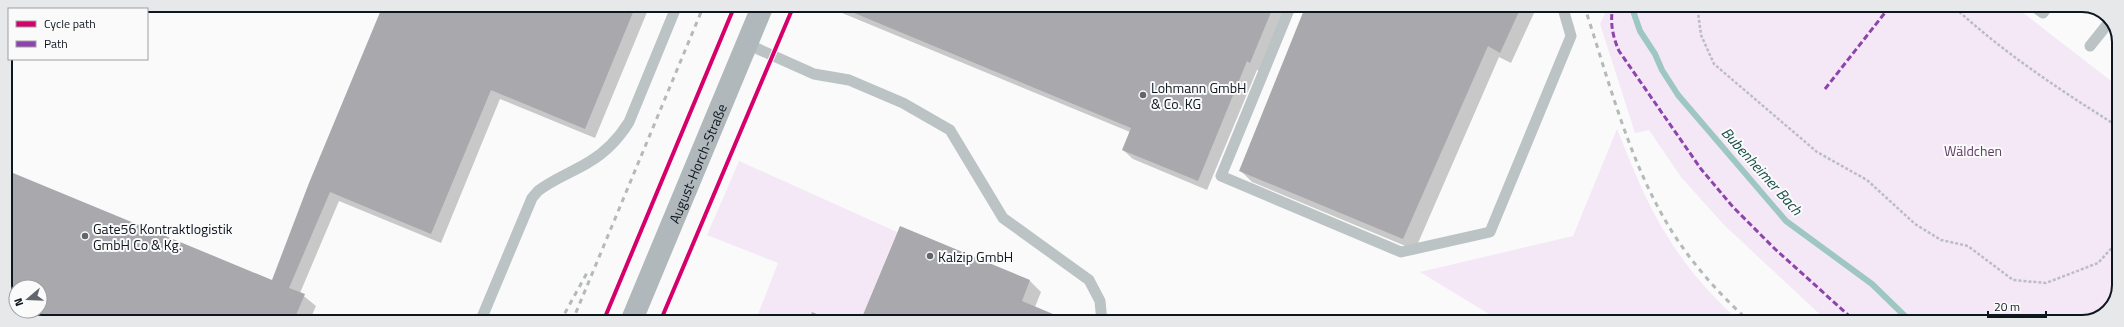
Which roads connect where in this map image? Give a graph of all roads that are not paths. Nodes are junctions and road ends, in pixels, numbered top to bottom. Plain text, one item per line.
1 (674, 12) edge
2 (760, 12) edge
3 (1288, 12) edge
4 (1564, 12) edge
5 (2106, 25) edge
6 (747, 44) junction
7 (2090, 46) dead end
8 (483, 315) edge
9 (635, 315) edge
10 (1101, 315) edge

1 - 8 lane
2 - 6 main road, August-Horch-Straße
3 - 4 lane
5 - 7 lane
6 - 9 main road, August-Horch-Straße
6 - 10 lane

